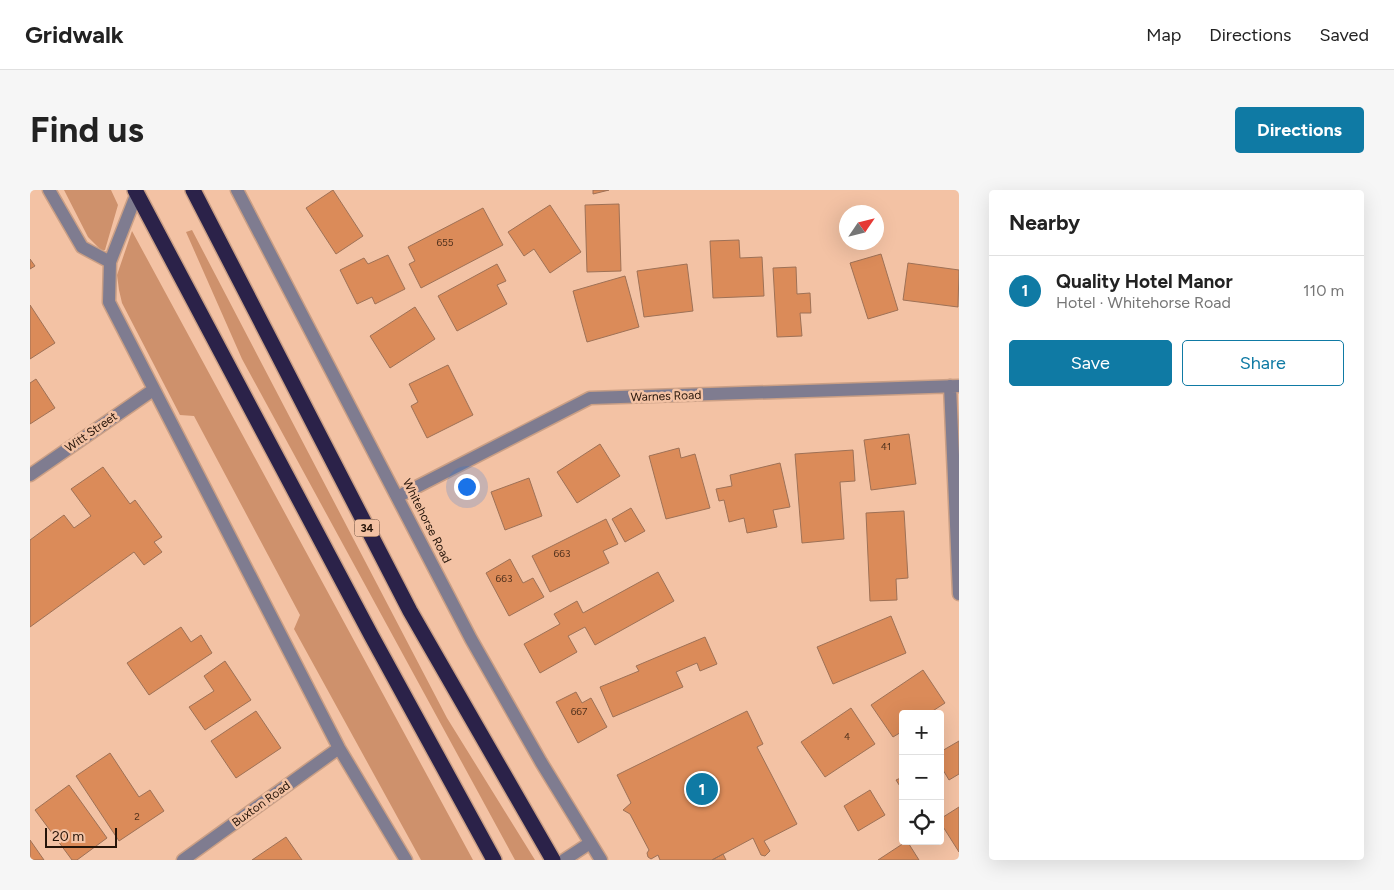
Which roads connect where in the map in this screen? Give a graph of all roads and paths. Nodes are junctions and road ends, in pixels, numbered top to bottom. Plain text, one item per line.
1 (49, 190) edge
2 (193, 190) edge
3 (237, 190) edge
4 (136, 192) edge
5 (110, 262) junction
6 (955, 386) edge
7 (153, 390) junction
8 (30, 475) edge
9 (398, 497) junction
10 (959, 594) edge
11 (338, 748) junction
12 (590, 843) junction
13 (183, 860) edge
14 (406, 860) edge
15 (494, 860) edge
16 (553, 860) edge
17 (564, 860) edge
18 (601, 860) edge

1 - 5 street
2 - 16 highway, 34
3 - 9 street, Whitehorse Road
4 - 5 street
4 - 15 highway
5 - 7 street
6 - 9 street, Warnes Road
6 - 10 street
7 - 8 street, Witt Street
7 - 11 street
9 - 12 street, Whitehorse Road
11 - 13 street, Buxton Road
11 - 14 street
12 - 17 street
12 - 18 street, Whitehorse Road

